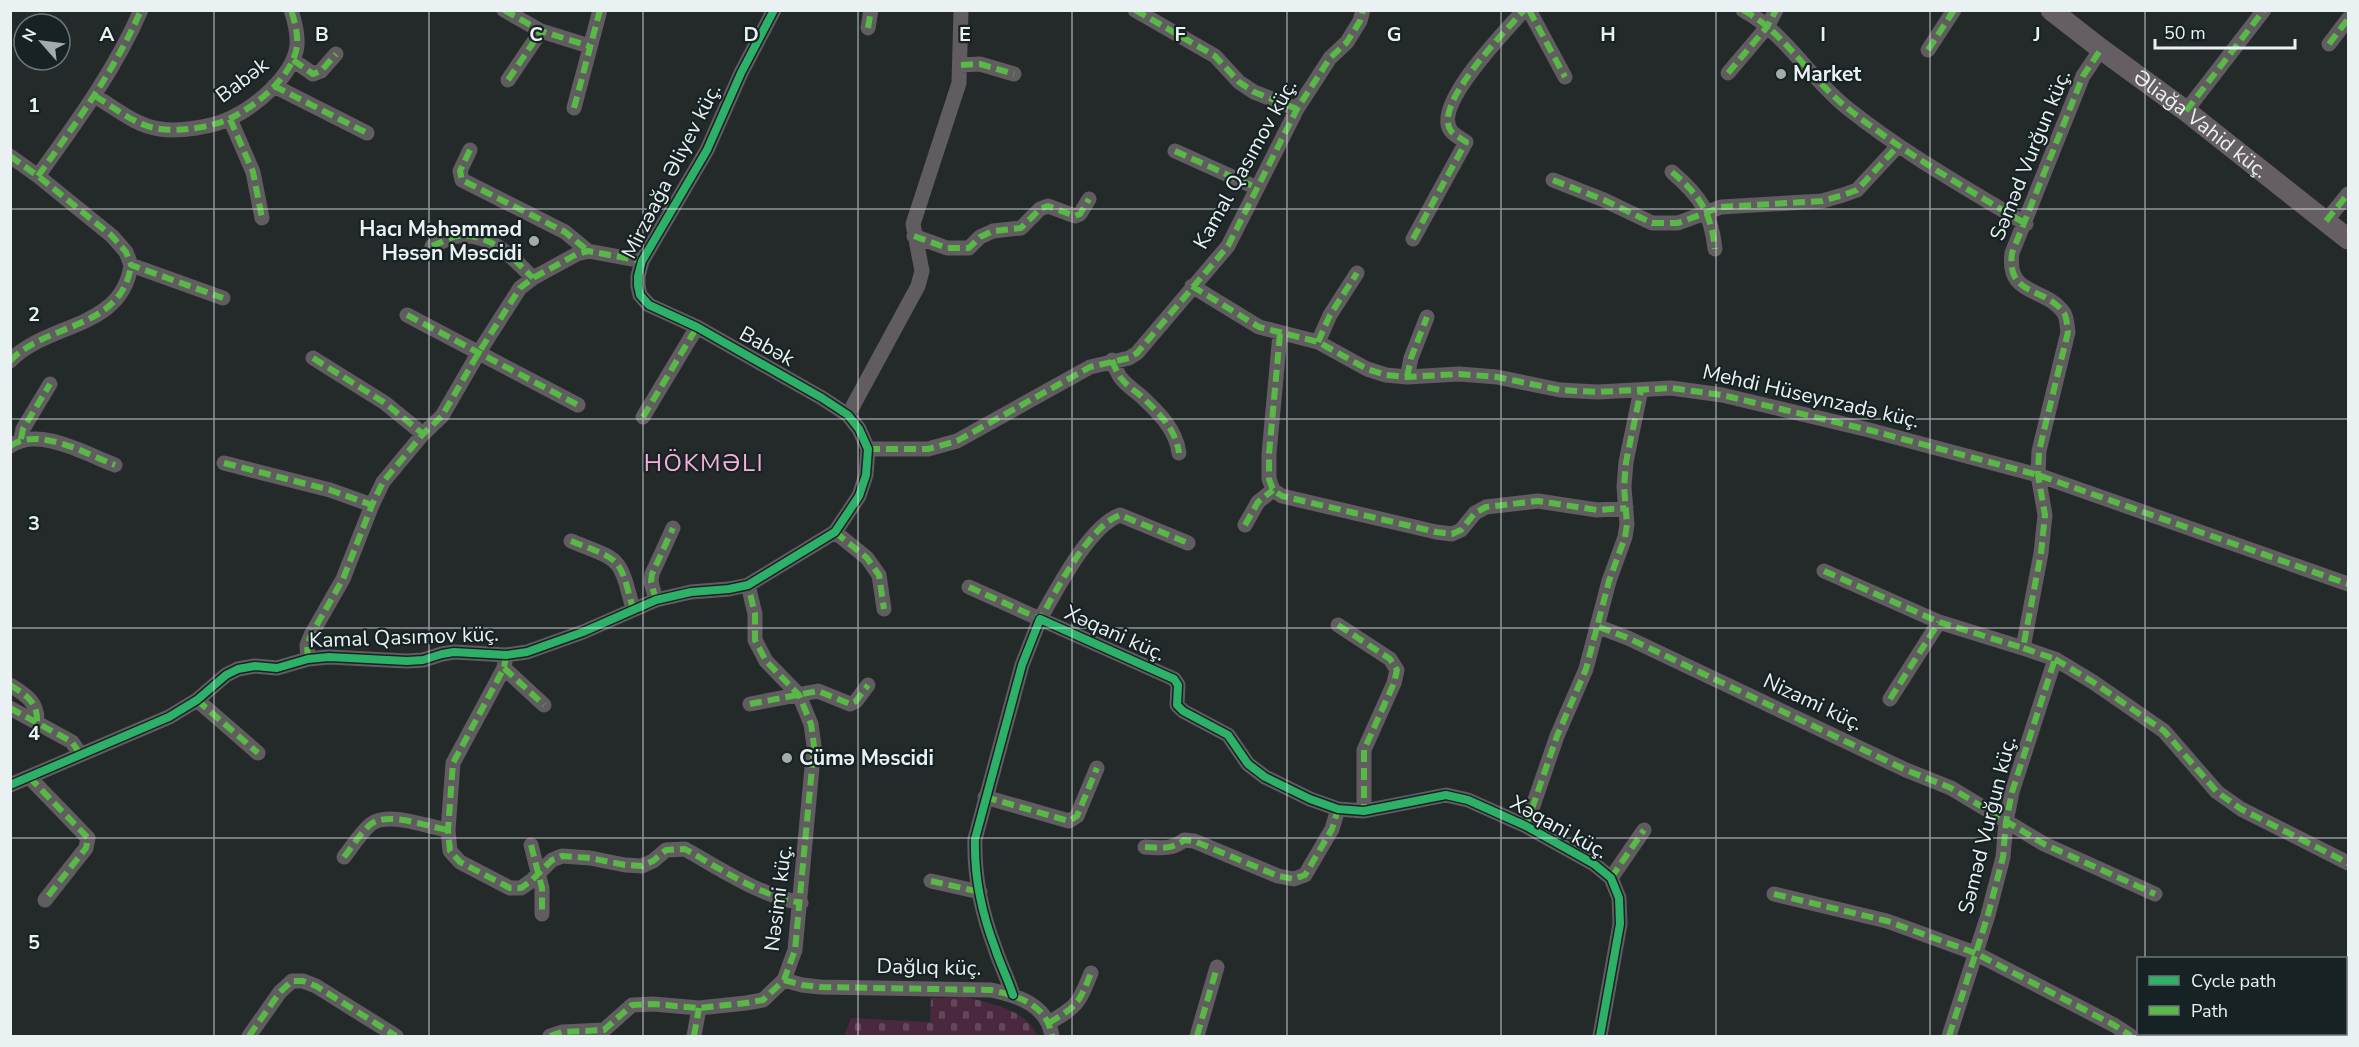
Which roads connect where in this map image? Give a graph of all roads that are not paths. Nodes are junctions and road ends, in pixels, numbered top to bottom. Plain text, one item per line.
1 (141, 10) edge
2 (291, 10) edge
3 (504, 10) edge
4 (600, 10) edge
5 (774, 10) edge
6 (871, 10) edge
7 (961, 10) edge
8 (1135, 10) edge
9 (1363, 10) edge
10 (1524, 10) edge
11 (1529, 10) edge
12 (1743, 10) edge
13 (1776, 10) edge
14 (1954, 10) edge
15 (2051, 10) edge
16 (2264, 10) edge
17 (2349, 19) edge
18 (1767, 27) junction
19 (868, 28) dead end
20 (541, 32) junction
21 (2329, 44) dead end
22 (589, 46) junction
23 (1928, 50) dead end
24 (2100, 50) junction
25 (336, 54) dead end
26 (293, 60) junction
27 (961, 65) junction
28 (1728, 73) dead end
29 (1014, 74) dead end
30 (1565, 77) dead end
31 (508, 80) dead end
32 (274, 86) junction
33 (95, 96) junction
34 (574, 108) dead end
35 (1297, 109) junction
36 (2186, 111) junction
37 (230, 119) junction
38 (367, 133) dead end
39 (1897, 147) junction
40 (470, 150) dead end
41 (1175, 151) dead end
42 (10, 156) edge
43 (1672, 172) dead end
44 (38, 176) junction
45 (1553, 180) dead end
46 (1257, 188) junction
47 (2349, 194) edge
48 (1089, 199) dead end
49 (1708, 212) junction
50 (262, 218) dead end
51 (2326, 221) junction
52 (2026, 224) junction
53 (914, 236) junction
54 (1413, 239) dead end
55 (2349, 239) edge
56 (432, 246) dead end
57 (1715, 249) dead end
58 (588, 251) junction
59 (642, 261) junction
60 (131, 265) junction
61 (1358, 273) dead end
62 (533, 278) junction
63 (638, 286) joint
64 (1192, 286) junction
65 (223, 298) dead end
66 (407, 315) dead end
67 (1427, 317) dead end
68 (697, 327) junction
69 (1280, 334) junction
70 (1318, 342) junction
71 (479, 352) junction
72 (313, 358) dead end
73 (1112, 360) junction
74 (10, 361) edge
75 (1407, 377) junction
76 (50, 384) dead end
77 (1641, 390) junction
78 (578, 405) dead end
79 (848, 415) junction
80 (643, 417) dead end
81 (423, 434) junction
82 (16, 443) edge
83 (868, 449) junction
84 (1179, 453) dead end
85 (224, 463) dead end
86 (115, 465) dead end
87 (2038, 475) junction
88 (1273, 490) junction
89 (372, 505) junction
90 (1626, 508) junction
91 (1245, 525) dead end
92 (673, 528) dead end
93 (835, 532) junction
94 (570, 541) dead end
95 (1188, 543) dead end
96 (1824, 571) dead end
97 (2349, 584) edge
98 (748, 585) junction
99 (969, 587) dead end
100 (656, 600) junction
101 (633, 609) junction
102 (884, 609) dead end
103 (1040, 619) junction
104 (1940, 622) junction
105 (1338, 626) dead end
106 (1599, 627) junction
107 (2023, 648) junction
108 (308, 659) junction
109 (2055, 659) junction
110 (505, 661) junction
111 (10, 684) edge
112 (868, 685) dead end
113 (799, 695) junction
114 (1890, 699) dead end
115 (197, 700) junction
116 (750, 704) dead end
117 (544, 705) dead end
118 (10, 708) edge
119 (37, 722) junction
120 (258, 753) dead end
121 (80, 754) junction
122 (1097, 768) dead end
123 (30, 777) junction
124 (10, 785) edge
125 (985, 797) junction
126 (1338, 809) junction
127 (1364, 811) junction
128 (2006, 822) junction
129 (1526, 826) junction
130 (448, 830) junction
131 (1644, 830) dead end
132 (531, 845) dead end
133 (1145, 847) dead end
134 (344, 857) dead end
135 (2349, 863) edge
136 (538, 874) junction
137 (1611, 878) junction
138 (931, 881) dead end
139 (980, 892) junction
140 (1774, 894) dead end
141 (2155, 894) dead end
142 (45, 900) dead end
143 (801, 903) junction
144 (542, 914) dead end
145 (1975, 953) junction
146 (1217, 967) dead end
147 (1091, 973) dead end
148 (784, 980) junction
149 (1013, 995) junction
150 (699, 1008) junction
151 (1050, 1030) edge
152 (249, 1036) edge
153 (396, 1036) edge
154 (550, 1036) edge
155 (694, 1036) edge
156 (1197, 1036) edge
157 (1600, 1036) edge
158 (1949, 1036) edge
159 (2131, 1036) edge

1 - 33 street
2 - 26 street, Babək
3 - 20 street
4 - 22 street
5 - 59 street, Mirzəağa Əliyev küç.
6 - 19 street
7 - 27 street
8 - 35 street
9 - 35 street, Kamal Qasımov küç.
10 - 54 street
11 - 30 street
12 - 18 street
13 - 18 street
14 - 23 street
15 - 24 street, Əliağa Vahid küç.
16 - 36 street
17 - 21 street
18 - 28 street
18 - 39 street
20 - 22 street
20 - 31 street
22 - 34 street
24 - 36 street, Əliağa Vahid küç.
24 - 52 street, Səməd Vurğun küç.
25 - 26 street
26 - 32 street, Babək
27 - 29 street
27 - 53 street
32 - 37 street, Babək
32 - 38 street
33 - 37 street, Babək
33 - 44 street
35 - 46 street, Kamal Qasımov küç.
36 - 51 street, Əliağa Vahid küç.
37 - 50 street
39 - 49 street
39 - 52 street
40 - 58 street
41 - 46 street
42 - 44 street
43 - 49 street
44 - 60 street
45 - 49 street
46 - 64 street, Kamal Qasımov küç.
47 - 51 street
48 - 53 street
49 - 57 street
51 - 55 street, Əliağa Vahid küç.
52 - 87 street, Səməd Vurğun küç.
53 - 79 street
56 - 62 street
58 - 59 street
58 - 62 street
59 - 63 street, Mirzəağa Əliyev küç.
60 - 65 street
60 - 74 street
61 - 70 street
62 - 71 street
63 - 68 street, Babək
64 - 69 street, Mehdi Hüseynzadə küç.
64 - 73 street, Kamal Qasımov küç.
66 - 71 street
67 - 75 street
68 - 79 street, Babək
68 - 80 street
69 - 70 street, Mehdi Hüseynzadə küç.
69 - 88 street
70 - 75 street, Mehdi Hüseynzadə küç.
71 - 78 street
71 - 81 street
72 - 81 street
73 - 83 street, Kamal Qasımov küç.
73 - 84 street
75 - 77 street, Mehdi Hüseynzadə küç.
76 - 82 street
77 - 87 street, Mehdi Hüseynzadə küç.
77 - 90 street
79 - 83 street, Babək
81 - 89 street
82 - 86 street
83 - 93 street, Kamal Qasımov küç.
85 - 89 street
87 - 97 street, Mehdi Hüseynzadə küç.
87 - 107 street, Səməd Vurğun küç.
88 - 90 street
88 - 91 street
89 - 108 street
90 - 106 street
92 - 100 street
93 - 98 street, Kamal Qasımov küç.
93 - 102 street
94 - 101 street
95 - 103 street
96 - 104 street
98 - 100 street, Kamal Qasımov küç.
98 - 113 street, Nəsimi küç.
99 - 103 street
100 - 101 street, Kamal Qasımov küç.
101 - 110 street, Kamal Qasımov küç.
103 - 125 street, Xəqani küç.
103 - 126 street, Xəqani küç.
104 - 107 street
104 - 114 street
105 - 127 street
106 - 128 street, Nizami küç.
106 - 129 street
107 - 109 street
108 - 110 street, Kamal Qasımov küç.
108 - 115 street, Kamal Qasımov küç.
109 - 128 street, Səməd Vurğun küç.
109 - 135 street
110 - 117 street
110 - 130 street
111 - 119 street
112 - 113 street
113 - 116 street
113 - 143 street, Nəsimi küç.
115 - 120 street
115 - 121 street, Kamal Qasımov küç.
118 - 119 street
119 - 121 street
121 - 123 street, Kamal Qasımov küç.
122 - 125 street
123 - 124 street, Kamal Qasımov küç.
123 - 142 street
125 - 139 street, Xəqani küç.
126 - 127 street, Xəqani küç.
126 - 133 street
127 - 129 street, Xəqani küç.
128 - 141 street, Nizami küç.
128 - 145 street, Səməd Vurğun küç.
129 - 137 street, Xəqani küç.
130 - 134 street
130 - 136 street
131 - 137 street
132 - 136 street
136 - 143 street
136 - 144 street
137 - 157 street, Xəqani küç.
138 - 139 street
139 - 149 street, Xəqani küç.
140 - 145 street
143 - 148 street, Nəsimi küç.
145 - 158 street, Səməd Vurğun küç.
145 - 159 street
146 - 156 street
147 - 151 street
148 - 149 street, Dağlıq küç.
148 - 150 street, Nəsimi küç.
149 - 151 street, Dağlıq küç.
150 - 154 street, Nəsimi küç.
150 - 155 street
152 - 153 street

